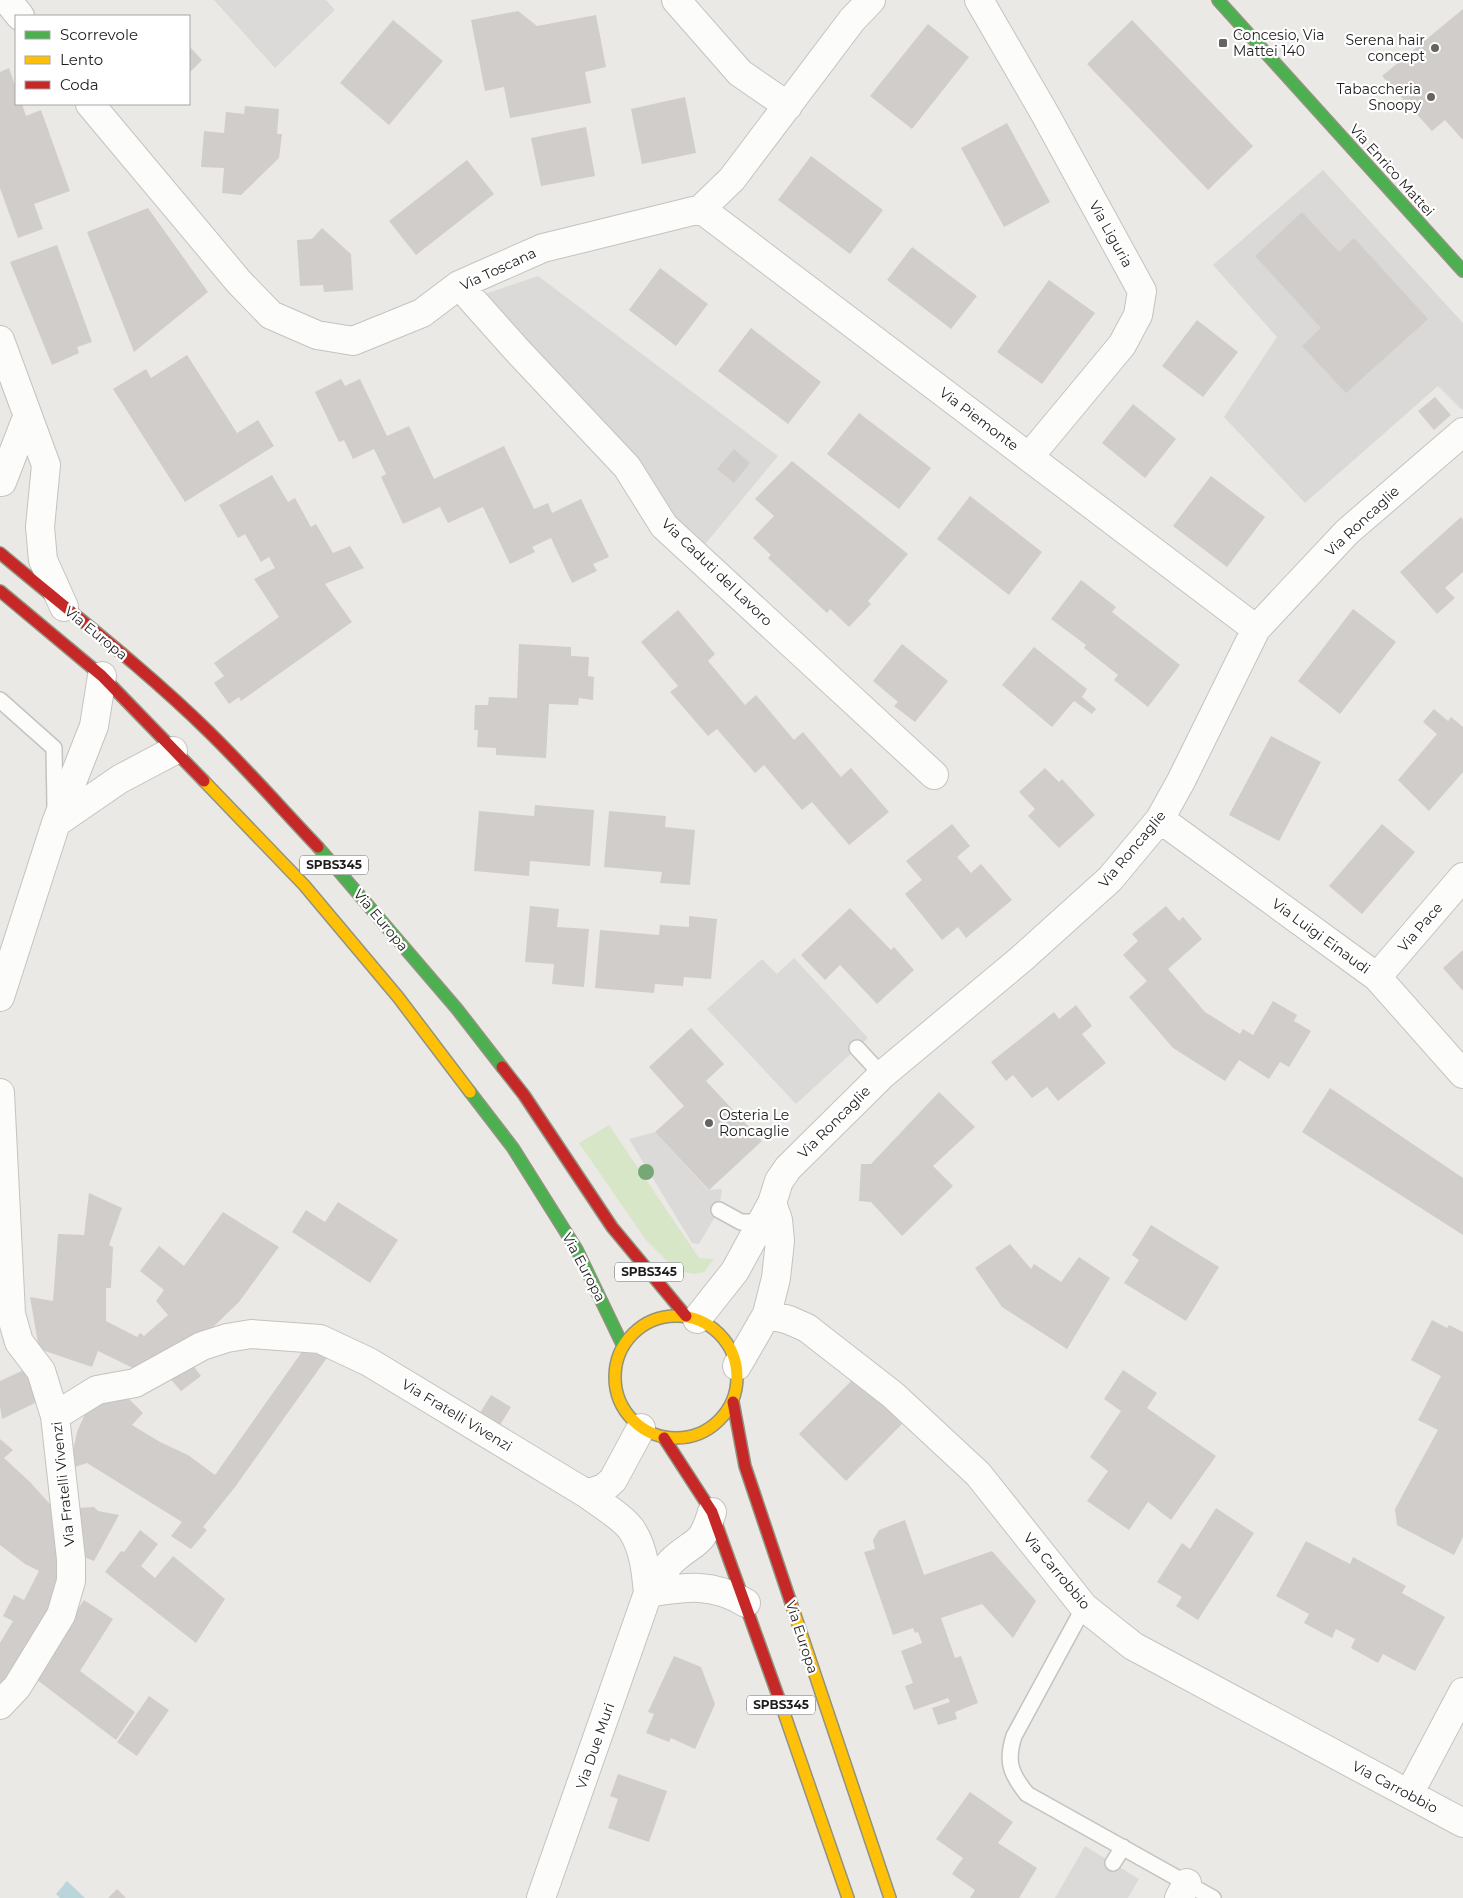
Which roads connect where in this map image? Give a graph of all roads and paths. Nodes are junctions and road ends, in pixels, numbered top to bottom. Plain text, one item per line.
1 (7, 0) edge
2 (676, 0) edge
3 (871, 0) edge
4 (979, 0) edge
5 (1218, 0) edge
6 (19, 15) edge
7 (91, 105) edge
8 (788, 106) junction
9 (700, 209) junction
10 (1463, 271) edge
11 (459, 285) junction
12 (0, 340) edge
13 (27, 417) junction
14 (1463, 432) edge
15 (1029, 457) junction
16 (0, 482) edge
17 (0, 552) edge
18 (0, 591) edge
19 (64, 607) junction
20 (1256, 629) junction
21 (102, 676) junction
22 (0, 700) edge
23 (173, 751) junction
24 (934, 775) dead end
25 (1160, 819) junction
26 (56, 824) junction
27 (1463, 877) edge
28 (1377, 977) junction
29 (1, 989) edge
30 (857, 1048) dead end
31 (1463, 1074) edge
32 (882, 1075) junction
33 (0, 1093) edge
34 (719, 1210) dead end
35 (766, 1213) junction
36 (766, 1314) junction
37 (691, 1318) junction
38 (624, 1346) junction
39 (737, 1366) junction
40 (733, 1402) junction
41 (54, 1416) junction
42 (653, 1433) junction
43 (613, 1480) junction
44 (587, 1494) junction
45 (712, 1512) junction
46 (632, 1530) junction
47 (648, 1593) junction
48 (746, 1603) junction
49 (1084, 1607) junction
50 (1463, 1692) edge
51 (0, 1705) edge
52 (1409, 1794) junction
53 (1463, 1823) edge
54 (1122, 1847) junction
55 (1113, 1863) dead end
56 (1183, 1891) edge
57 (541, 1898) edge
58 (848, 1898) edge
59 (890, 1898) edge
60 (1214, 1898) edge

1 - 6 street
2 - 8 street
3 - 8 street, Via Toscana
4 - 15 street, Via Liguria
5 - 10 main road, Via Enrico Mattei
7 - 11 street, Via Toscana
8 - 9 street, Via Toscana
9 - 11 street, Via Toscana
9 - 15 street, Via Piemonte
11 - 24 street, Via Caduti del Lavoro
12 - 13 street
13 - 16 street
13 - 19 street
14 - 20 street, Via Roncaglie
15 - 20 street, Via Piemonte
17 - 19 main road, Via Europa / SPBS345
18 - 21 main road, Via Europa / SPBS345
19 - 37 main road, Via Europa / SPBS345
20 - 25 street, Via Roncaglie
21 - 23 main road, Via Europa / SPBS345
21 - 26 street
22 - 26 lane
23 - 26 street
23 - 38 main road, Via Europa / SPBS345
25 - 28 street, Via Luigi Einaudi
25 - 32 street, Via Roncaglie
26 - 29 street
27 - 28 street, Via Pace
28 - 31 street, Via Luigi Einaudi
30 - 32 lane
32 - 35 street, Via Roncaglie
33 - 41 street
34 - 35 lane
35 - 36 street
35 - 37 street, Via Roncaglie
36 - 39 street
36 - 49 street, Via Carrobbio
37 - 38 main road, SPBS345
37 - 39 main road, Via Europa / SPBS345
38 - 42 main road, SPBS345
39 - 40 main road, Via Europa / SPBS345
40 - 42 main road, Via Europa / SPBS345
40 - 59 main road, Via Europa / SPBS345
41 - 44 street, Via Fratelli Vivenzi
41 - 51 street, Via Fratelli Vivenzi
42 - 43 street
42 - 45 main road, SPBS345
43 - 44 street
43 - 46 street, Via Fratelli Vivenzi
44 - 46 street, Via Fratelli Vivenzi
45 - 47 street, Via Due Muri
45 - 48 main road, SPBS345
46 - 47 street, Via Fratelli Vivenzi
47 - 48 street
47 - 57 street, Via Due Muri
48 - 58 main road, SPBS345
49 - 52 street, Via Carrobbio
49 - 54 lane
50 - 52 street
52 - 53 street, Via Carrobbio
54 - 55 lane
54 - 56 lane
56 - 60 lane

